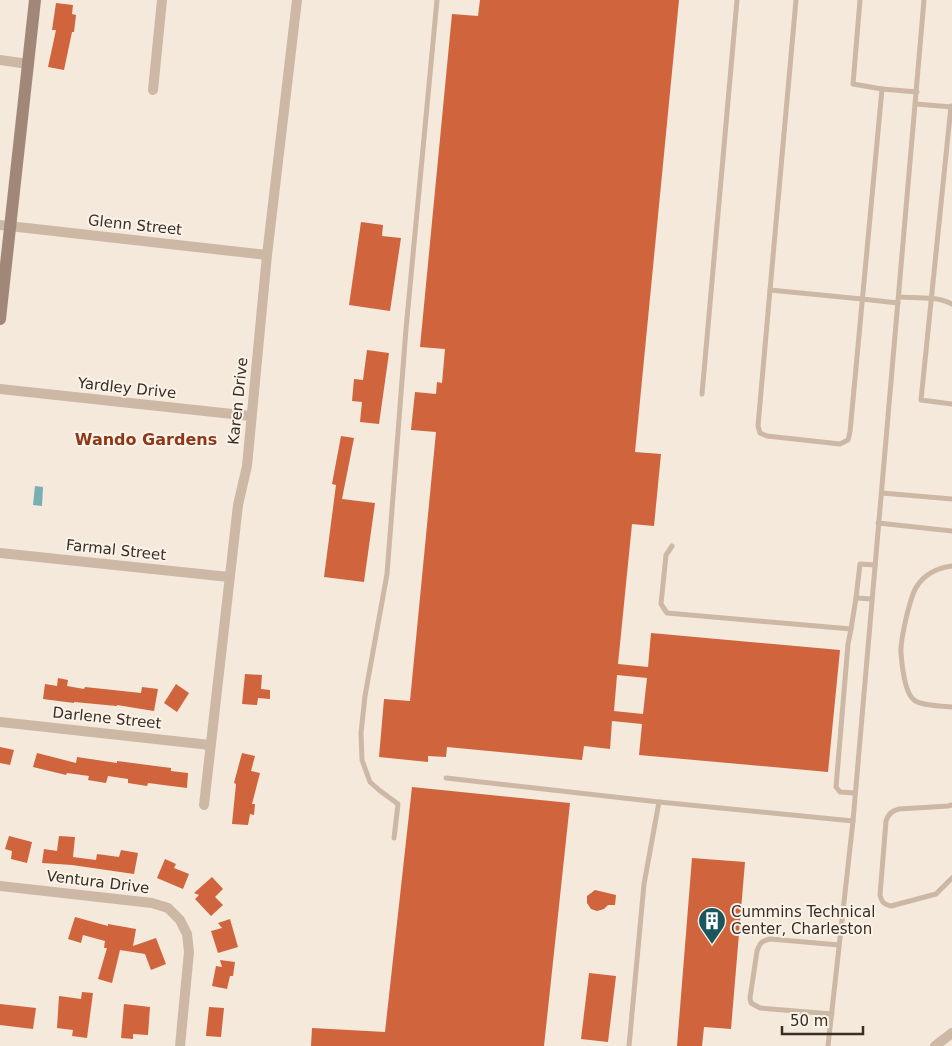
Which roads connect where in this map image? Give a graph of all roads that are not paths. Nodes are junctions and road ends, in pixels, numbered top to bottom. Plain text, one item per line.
1 (35, 0) edge
2 (162, 0) edge
3 (297, 0) edge
4 (437, 0) edge
5 (737, 0) edge
6 (796, 0) edge
7 (860, 0) edge
8 (924, 0) edge
9 (0, 60) edge
10 (28, 64) junction
11 (882, 89) junction
12 (153, 90) dead end
13 (917, 92) junction
14 (916, 104) junction
15 (951, 107) edge
16 (5, 226) edge
17 (267, 255) junction
18 (770, 290) junction
19 (862, 299) junction
20 (931, 299) junction
21 (898, 300) junction
22 (952, 304) edge
23 (0, 318) edge
24 (0, 389) edge
25 (702, 394) dead end
26 (952, 404) edge
27 (251, 416) junction
28 (882, 493) junction
29 (952, 499) edge
30 (878, 523) junction
31 (952, 531) edge
32 (672, 546) dead end
33 (0, 553) edge
34 (875, 565) junction
35 (952, 566) edge
36 (229, 576) junction
37 (856, 598) junction
38 (872, 599) junction
39 (852, 629) junction
40 (952, 707) edge
41 (0, 722) edge
42 (210, 745) junction
43 (446, 778) dead end
44 (855, 793) junction
45 (659, 802) junction
46 (204, 805) dead end
47 (952, 805) edge
48 (853, 821) junction
49 (394, 838) dead end
50 (952, 878) edge
51 (0, 886) edge
52 (839, 946) junction
53 (832, 1014) junction
54 (952, 1033) edge
55 (180, 1046) edge
56 (629, 1046) edge
57 (828, 1046) edge
58 (935, 1046) edge

1 - 10 street
2 - 12 street
3 - 17 street, Karen Drive
4 - 49 lane
5 - 25 lane
6 - 18 lane
7 - 11 lane
8 - 13 lane
9 - 10 street
10 - 16 street
11 - 13 lane
11 - 19 lane
13 - 14 lane
14 - 15 lane
14 - 21 lane
15 - 20 lane
16 - 17 street, Glenn Street
16 - 23 street
17 - 27 street, Karen Drive
18 - 19 lane
18 - 19 lane
19 - 21 lane
20 - 21 lane
20 - 22 lane
20 - 26 lane
21 - 28 lane
24 - 27 street, Yardley Drive
27 - 36 street, Karen Drive
28 - 29 lane
28 - 30 lane
30 - 31 lane
30 - 34 lane
32 - 39 lane
33 - 36 street, Farmal Street
34 - 37 lane
34 - 38 lane
35 - 40 lane
36 - 42 street, Karen Drive
37 - 38 lane
37 - 39 lane
38 - 44 lane
39 - 44 lane
41 - 42 street, Darlene Street
42 - 46 street, Karen Drive
43 - 45 lane
44 - 48 lane
45 - 48 lane
45 - 56 lane
47 - 50 lane
48 - 52 lane
51 - 55 street, Ventura Drive
52 - 53 lane
52 - 53 lane
53 - 57 lane
54 - 58 street

